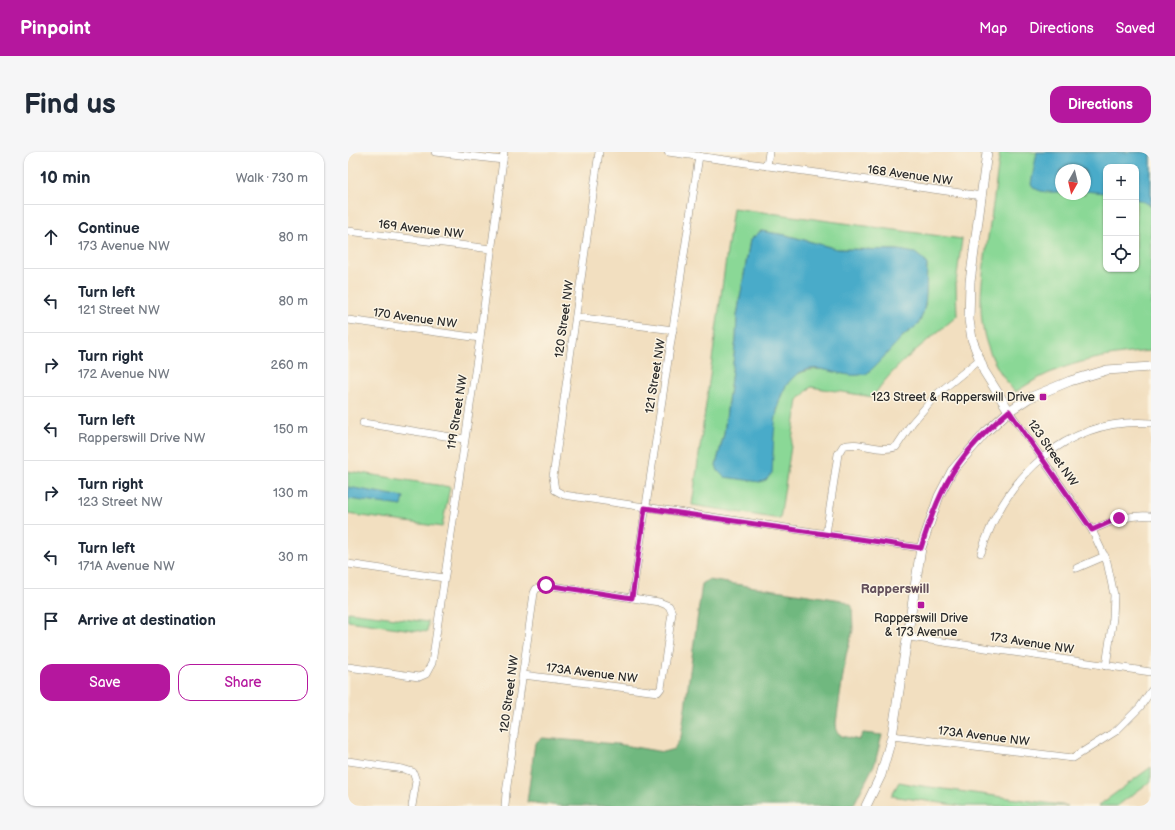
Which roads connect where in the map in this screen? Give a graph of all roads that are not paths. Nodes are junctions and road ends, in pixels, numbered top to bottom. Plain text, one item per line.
1 (435, 152) edge
2 (504, 152) edge
3 (599, 152) edge
4 (668, 152) edge
5 (769, 152) edge
6 (988, 152) edge
7 (699, 156) junction
8 (503, 160) junction
9 (767, 166) junction
10 (982, 196) junction
11 (348, 231) edge
12 (491, 249) junction
13 (576, 317) junction
14 (348, 320) edge
15 (673, 330) junction
16 (480, 338) junction
17 (979, 360) junction
18 (1151, 367) edge
19 (1009, 411) junction
20 (363, 423) dead end
21 (1151, 423) edge
22 (464, 439) junction
23 (1042, 459) junction
24 (645, 508) junction
25 (1151, 516) edge
26 (1092, 530) junction
27 (826, 534) junction
28 (921, 548) junction
29 (981, 553) dead end
30 (1105, 556) junction
31 (348, 564) edge
32 (1077, 568) dead end
33 (444, 578) junction
34 (632, 598) junction
35 (908, 637) junction
36 (1106, 666) junction
37 (348, 668) edge
38 (1151, 672) edge
39 (523, 675) junction
40 (1151, 690) edge
41 (892, 736) junction
42 (348, 761) edge
43 (412, 806) edge
44 (505, 806) edge
45 (866, 806) edge

1 - 8 street
2 - 8 street, 119 Street NW
3 - 13 street, 120 Street NW
4 - 7 street, 168 Avenue NW
5 - 9 street
6 - 10 street, 123 Street NW
7 - 9 street, 168 Avenue NW
7 - 15 street, 121 Street NW
8 - 12 street, 119 Street NW
9 - 10 street, 168 Avenue NW
10 - 17 street, 123 Street NW
11 - 12 street, 169 Avenue NW
12 - 16 street, 119 Street NW
13 - 15 street
13 - 24 street, 120 Street NW
14 - 16 street, 170 Avenue NW
15 - 24 street, 121 Street NW
16 - 22 street, 119 Street NW
17 - 19 street, 123 Street NW
17 - 27 street
18 - 19 street
19 - 23 street, 123 Street NW
19 - 28 street
20 - 22 street
21 - 23 street
22 - 33 street, 119 Street NW
23 - 26 street, 123 Street NW
23 - 29 street
24 - 27 street
24 - 34 street, 121 Street NW
25 - 26 street
26 - 30 street, 123 Street NW
27 - 28 street
28 - 35 street
30 - 32 street
30 - 36 street, 123 Street NW
31 - 33 street
33 - 37 street, 119 Street NW
34 - 39 street, 120 Street NW
34 - 39 street, 173A Avenue NW
35 - 36 street, 173 Avenue NW
35 - 41 street
36 - 38 street, 173 Avenue NW
39 - 44 street, 120 Street NW
40 - 41 street, 173A Avenue NW
41 - 45 street
42 - 43 street

